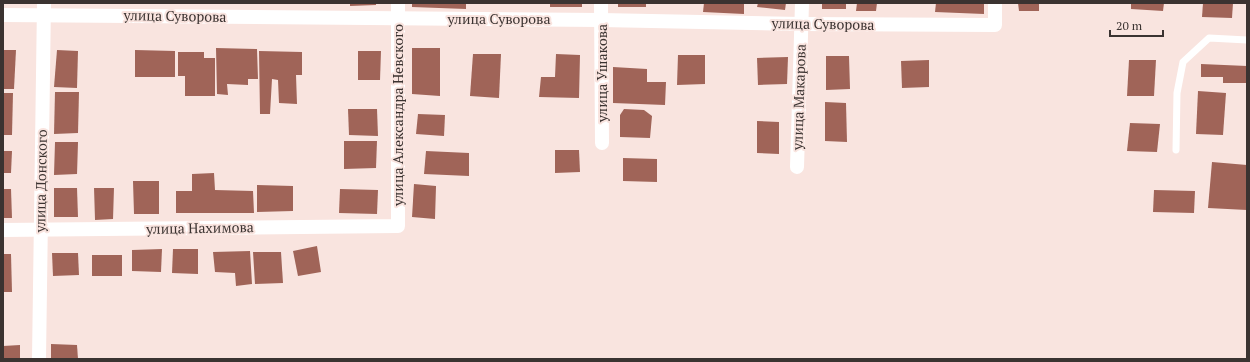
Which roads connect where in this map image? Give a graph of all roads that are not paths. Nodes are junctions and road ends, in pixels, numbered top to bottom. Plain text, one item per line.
1 (398, 3) edge
2 (601, 3) edge
3 (802, 3) edge
4 (995, 3) edge
5 (44, 9) edge
6 (3, 15) edge
7 (398, 18) junction
8 (601, 20) junction
9 (801, 24) junction
10 (1247, 40) edge
11 (602, 143) dead end
12 (1176, 150) dead end
13 (797, 167) dead end
14 (398, 226) joint
15 (3, 230) edge
16 (41, 230) junction
17 (39, 359) edge

1 - 7 street, улица Александра Невского
2 - 8 street, улица Ушакова
3 - 9 street, улица Макарова
4 - 9 street, улица Суворова
5 - 6 street, улица Суворова
5 - 7 street, улица Суворова
5 - 16 street, улица Донского
7 - 8 street, улица Суворова
7 - 14 street, улица Александра Невского
8 - 9 street, улица Суворова
8 - 11 street, улица Ушакова
9 - 13 street, улица Макарова
10 - 12 lane
14 - 16 street, улица Нахимова
15 - 16 street, улица Нахимова
16 - 17 street, улица Донского

